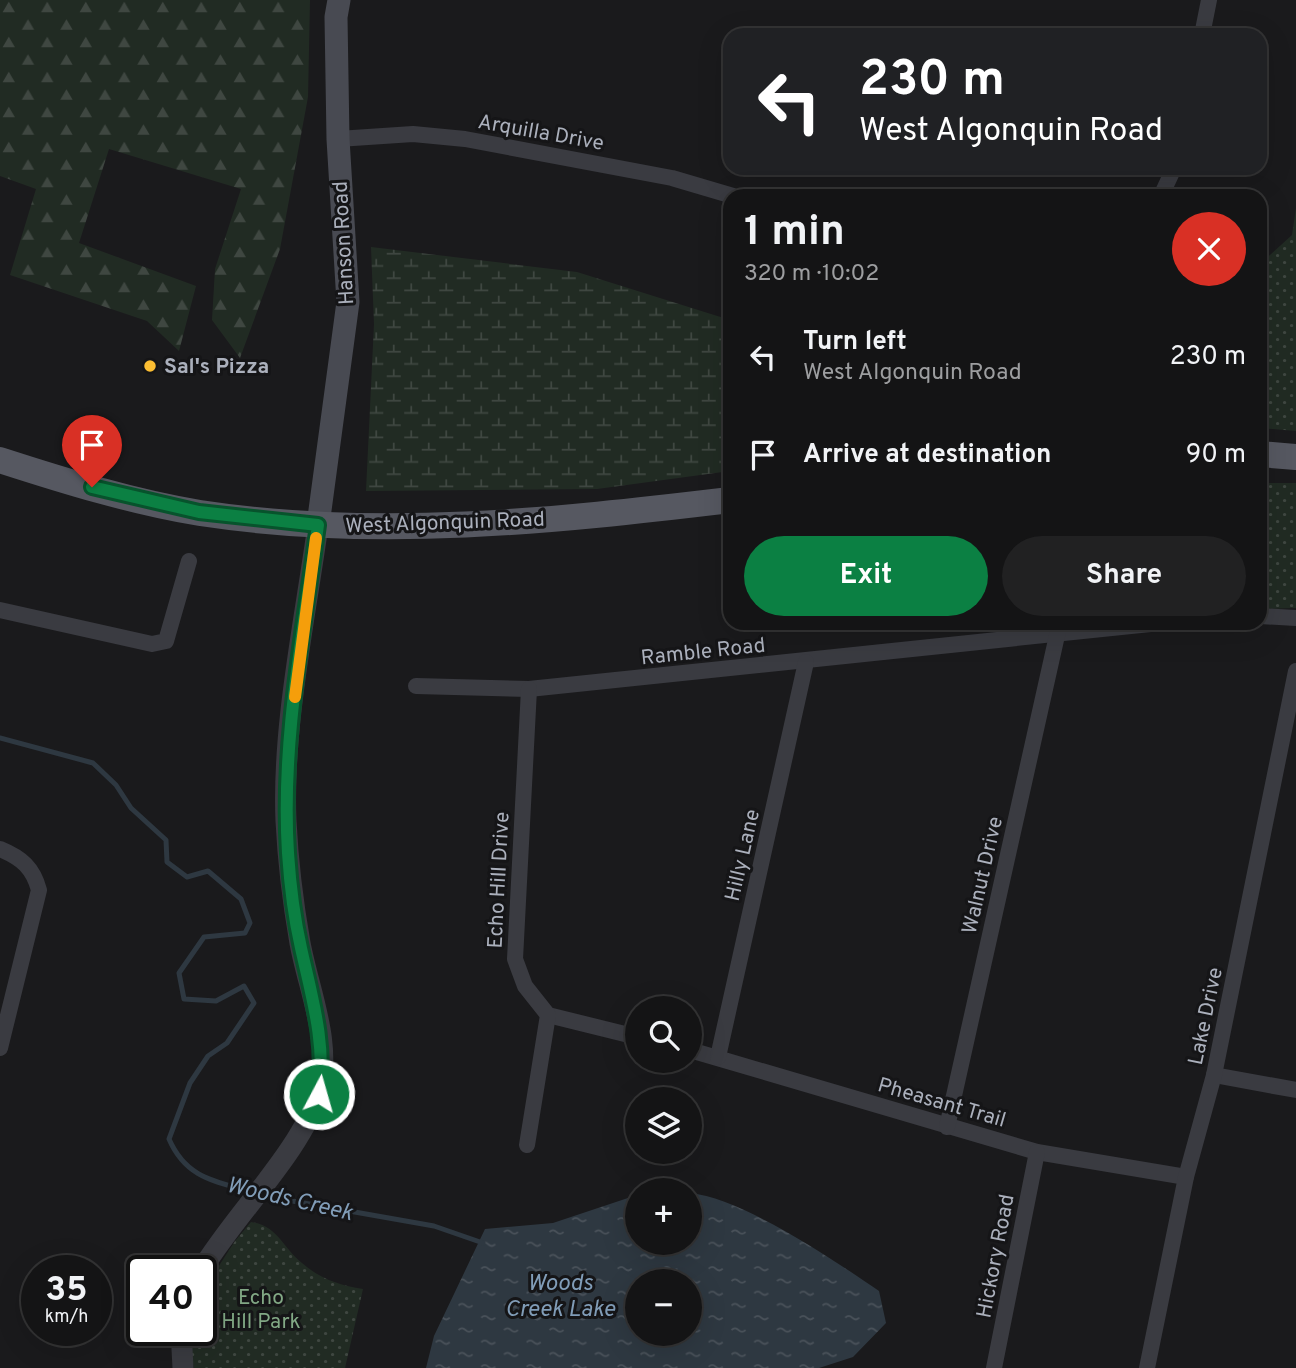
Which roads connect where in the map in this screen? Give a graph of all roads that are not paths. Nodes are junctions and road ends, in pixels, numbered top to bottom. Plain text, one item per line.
1 (339, 0) edge
2 (1209, 0) edge
3 (1203, 28) edge
4 (338, 139) junction
5 (723, 193) edge
6 (1267, 455) edge
7 (1296, 457) edge
8 (0, 460) edge
9 (723, 501) edge
10 (318, 525) junction
11 (189, 561) dead end
12 (0, 610) edge
13 (1267, 616) edge
14 (1296, 618) edge
15 (1071, 630) edge
16 (1058, 631) junction
17 (806, 662) junction
18 (1296, 671) edge
19 (416, 686) dead end
20 (529, 689) junction
21 (0, 849) edge
22 (548, 1015) junction
23 (625, 1034) edge
24 (0, 1048) edge
25 (702, 1053) edge
26 (718, 1057) junction
27 (1214, 1075) junction
28 (1296, 1090) edge
29 (947, 1127) junction
30 (527, 1145) dead end
31 (1037, 1152) junction
32 (1186, 1177) junction
33 (211, 1255) edge
34 (180, 1346) edge
35 (184, 1368) edge
36 (994, 1368) edge
37 (1147, 1368) edge

1 - 4 main road, Hanson Road
2 - 3 street
4 - 5 street, Arquilla Drive
4 - 10 main road, Hanson Road
6 - 7 main road
8 - 10 main road, West Algonquin Road
9 - 10 main road, West Algonquin Road
10 - 33 street
11 - 12 street
13 - 14 street
15 - 16 street, Ramble Road
16 - 17 street, Ramble Road
16 - 29 street, Walnut Drive
17 - 20 street, Ramble Road
17 - 26 street, Hilly Lane
18 - 27 street, Lake Drive
19 - 20 street, Ramble Road
20 - 22 street, Echo Hill Drive
21 - 24 street
22 - 23 street
22 - 30 street
25 - 26 street, Pheasant Trail
26 - 29 street, Pheasant Trail
27 - 28 street
27 - 32 street, Lake Drive
29 - 31 street, Pheasant Trail
31 - 32 street, Pheasant Trail
31 - 36 street, Hickory Road
32 - 37 street, Lake Drive
34 - 35 street

